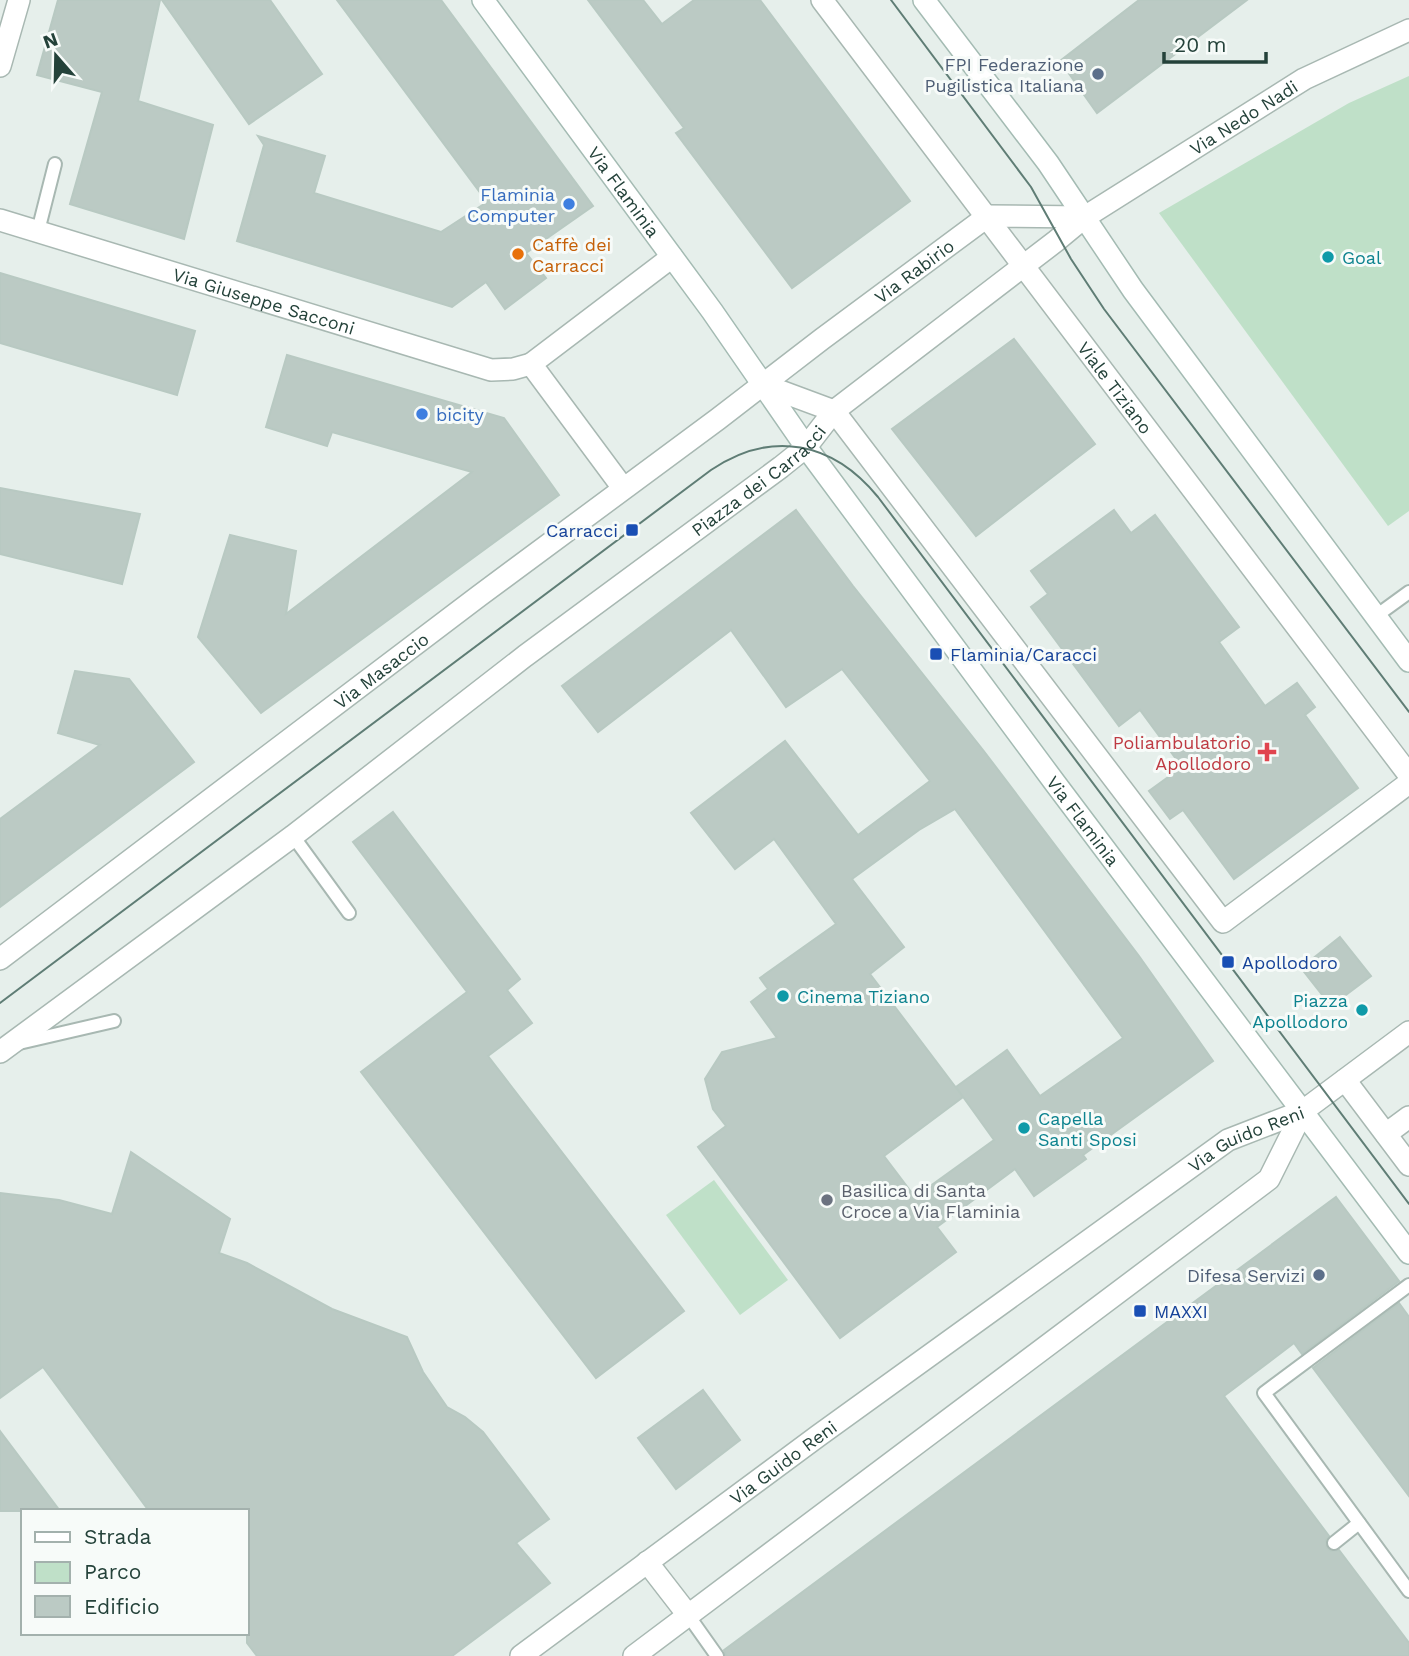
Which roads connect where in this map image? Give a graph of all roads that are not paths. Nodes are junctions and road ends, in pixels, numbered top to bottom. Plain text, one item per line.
1 (19, 0) edge
2 (484, 0) edge
3 (822, 0) edge
4 (924, 0) edge
5 (1409, 30) edge
6 (0, 66) edge
7 (55, 164) dead end
8 (988, 216) junction
9 (1085, 217) junction
10 (0, 220) edge
11 (38, 231) junction
12 (672, 257) junction
13 (1024, 265) junction
14 (531, 364) junction
15 (764, 384) junction
16 (834, 411) junction
17 (806, 447) junction
18 (623, 488) junction
19 (1409, 592) edge
20 (1376, 616) junction
21 (1409, 661) edge
22 (1409, 775) edge
23 (1409, 783) edge
24 (293, 836) junction
25 (349, 913) dead end
26 (0, 959) edge
27 (114, 1021) dead end
28 (1409, 1032) edge
29 (4, 1049) edge
30 (1345, 1080) junction
31 (1303, 1111) junction
32 (1409, 1118) edge
33 (1386, 1134) junction
34 (1409, 1165) edge
35 (1409, 1253) edge
36 (1409, 1285) edge
37 (1359, 1523) junction
38 (1334, 1543) dead end
39 (647, 1562) junction
40 (1409, 1591) edge
41 (688, 1615) junction
42 (521, 1656) edge
43 (634, 1656) edge
44 (717, 1656) edge

1 - 6 street
2 - 12 street, Via Flaminia
3 - 8 street, Viale Tiziano
4 - 9 street
5 - 9 street, Via Nedo Nadi
7 - 11 lane
8 - 9 street
8 - 13 street, Viale Tiziano
8 - 15 street, Via Rabirio
9 - 13 street
9 - 20 street
10 - 11 street, Via Giuseppe Sacconi
11 - 14 street, Via Giuseppe Sacconi
12 - 14 street
12 - 15 street, Via Flaminia
13 - 16 street
13 - 22 street, Viale Tiziano
14 - 18 street
15 - 16 street
15 - 17 street, Via Flaminia
15 - 18 street, Via Masaccio
16 - 17 street, Piazza dei Carracci
16 - 23 street
17 - 24 street, Piazza dei Carracci
17 - 31 street, Via Flaminia
18 - 26 street, Via Masaccio
19 - 20 lane
20 - 21 street
24 - 25 lane
24 - 29 street
27 - 29 lane
28 - 30 street
30 - 31 street
30 - 33 street
31 - 35 street, Via Flaminia
31 - 39 street, Via Guido Reni
31 - 41 street, Via Guido Reni
32 - 33 street
33 - 34 street
36 - 37 lane
37 - 38 lane
37 - 40 lane
39 - 41 street
39 - 42 street, Via Guido Reni
41 - 43 street, Via Guido Reni
41 - 44 lane

